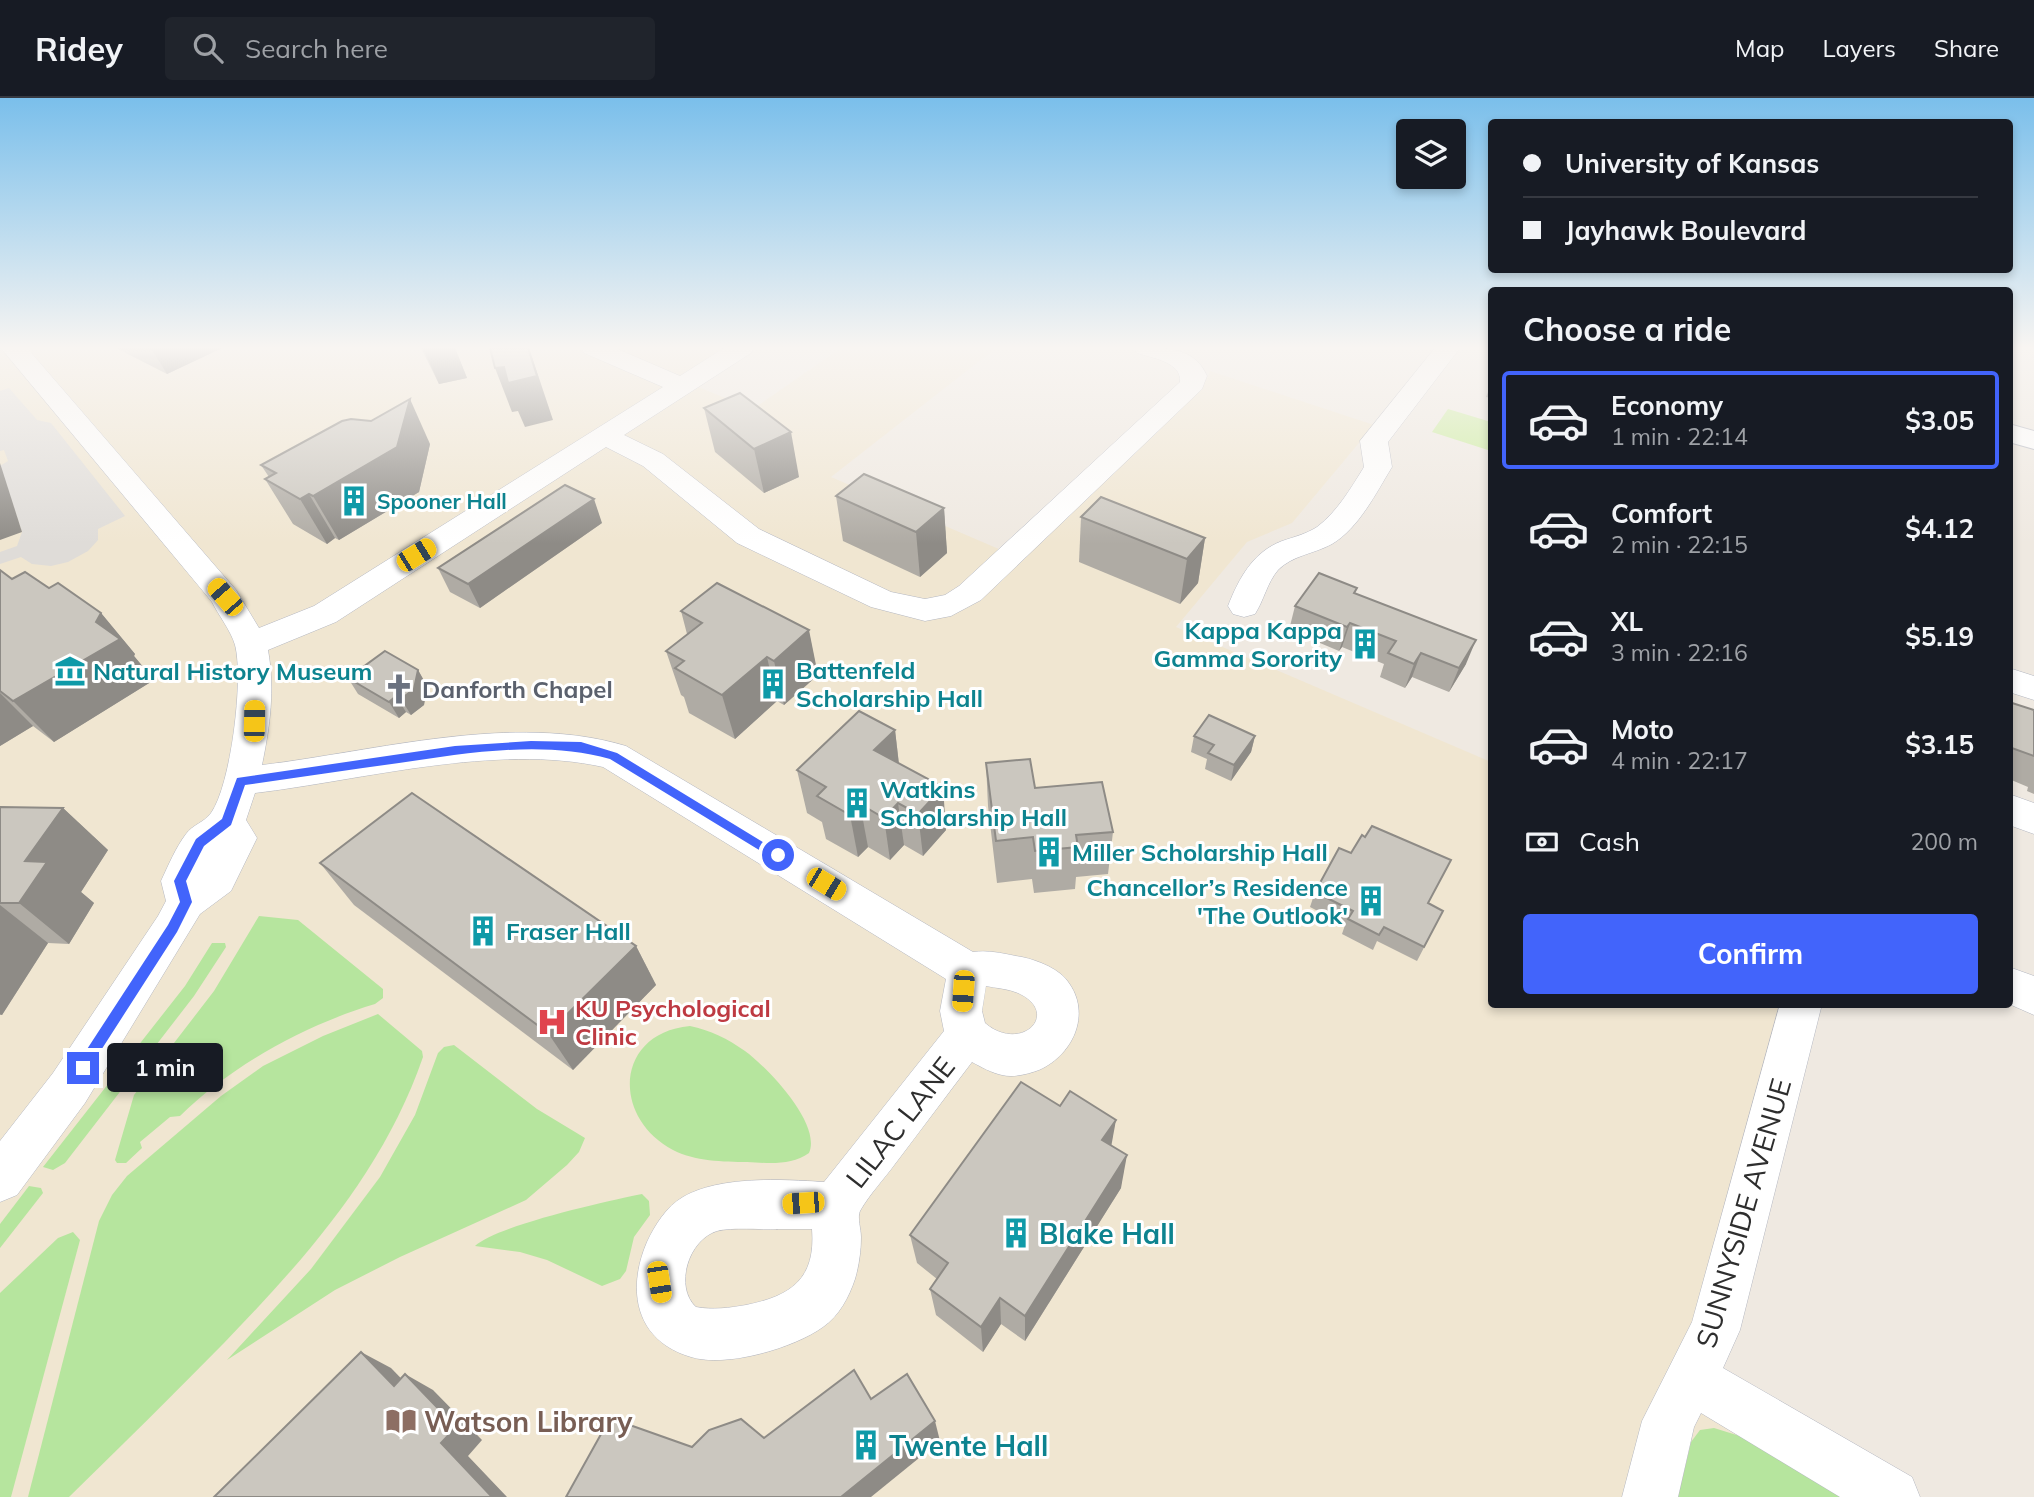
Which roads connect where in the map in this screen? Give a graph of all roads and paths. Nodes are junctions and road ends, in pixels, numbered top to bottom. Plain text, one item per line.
1 (69, 413) edge
2 (639, 413) edge
3 (1162, 413) edge
4 (1396, 413) edge
5 (2013, 434) edge
6 (604, 436) junction
7 (2034, 440) edge
8 (1244, 606) dead end
9 (251, 644) junction
10 (2013, 681) edge
11 (2034, 688) edge
12 (241, 781) junction
13 (2013, 811) edge
14 (2034, 819) edge
15 (969, 971) junction
16 (2013, 987) edge
17 (2034, 996) edge
18 (1800, 1008) edge
19 (966, 1036) junction
20 (0, 1179) edge
21 (834, 1207) dead end
22 (1691, 1378) junction
23 (1650, 1497) edge
24 (1892, 1497) edge

1 - 9 street
2 - 6 street
3 - 6 street
4 - 8 street
5 - 7 main road
6 - 9 street
9 - 12 street
10 - 11 street
12 - 15 street
12 - 20 street
13 - 14 street
15 - 19 street, LILAC LANE
15 - 19 street, LILAC LANE
16 - 17 street
18 - 22 street, SUNNYSIDE AVENUE
19 - 21 street, LILAC LANE
22 - 23 street, SUNNYSIDE AVENUE
22 - 24 street

